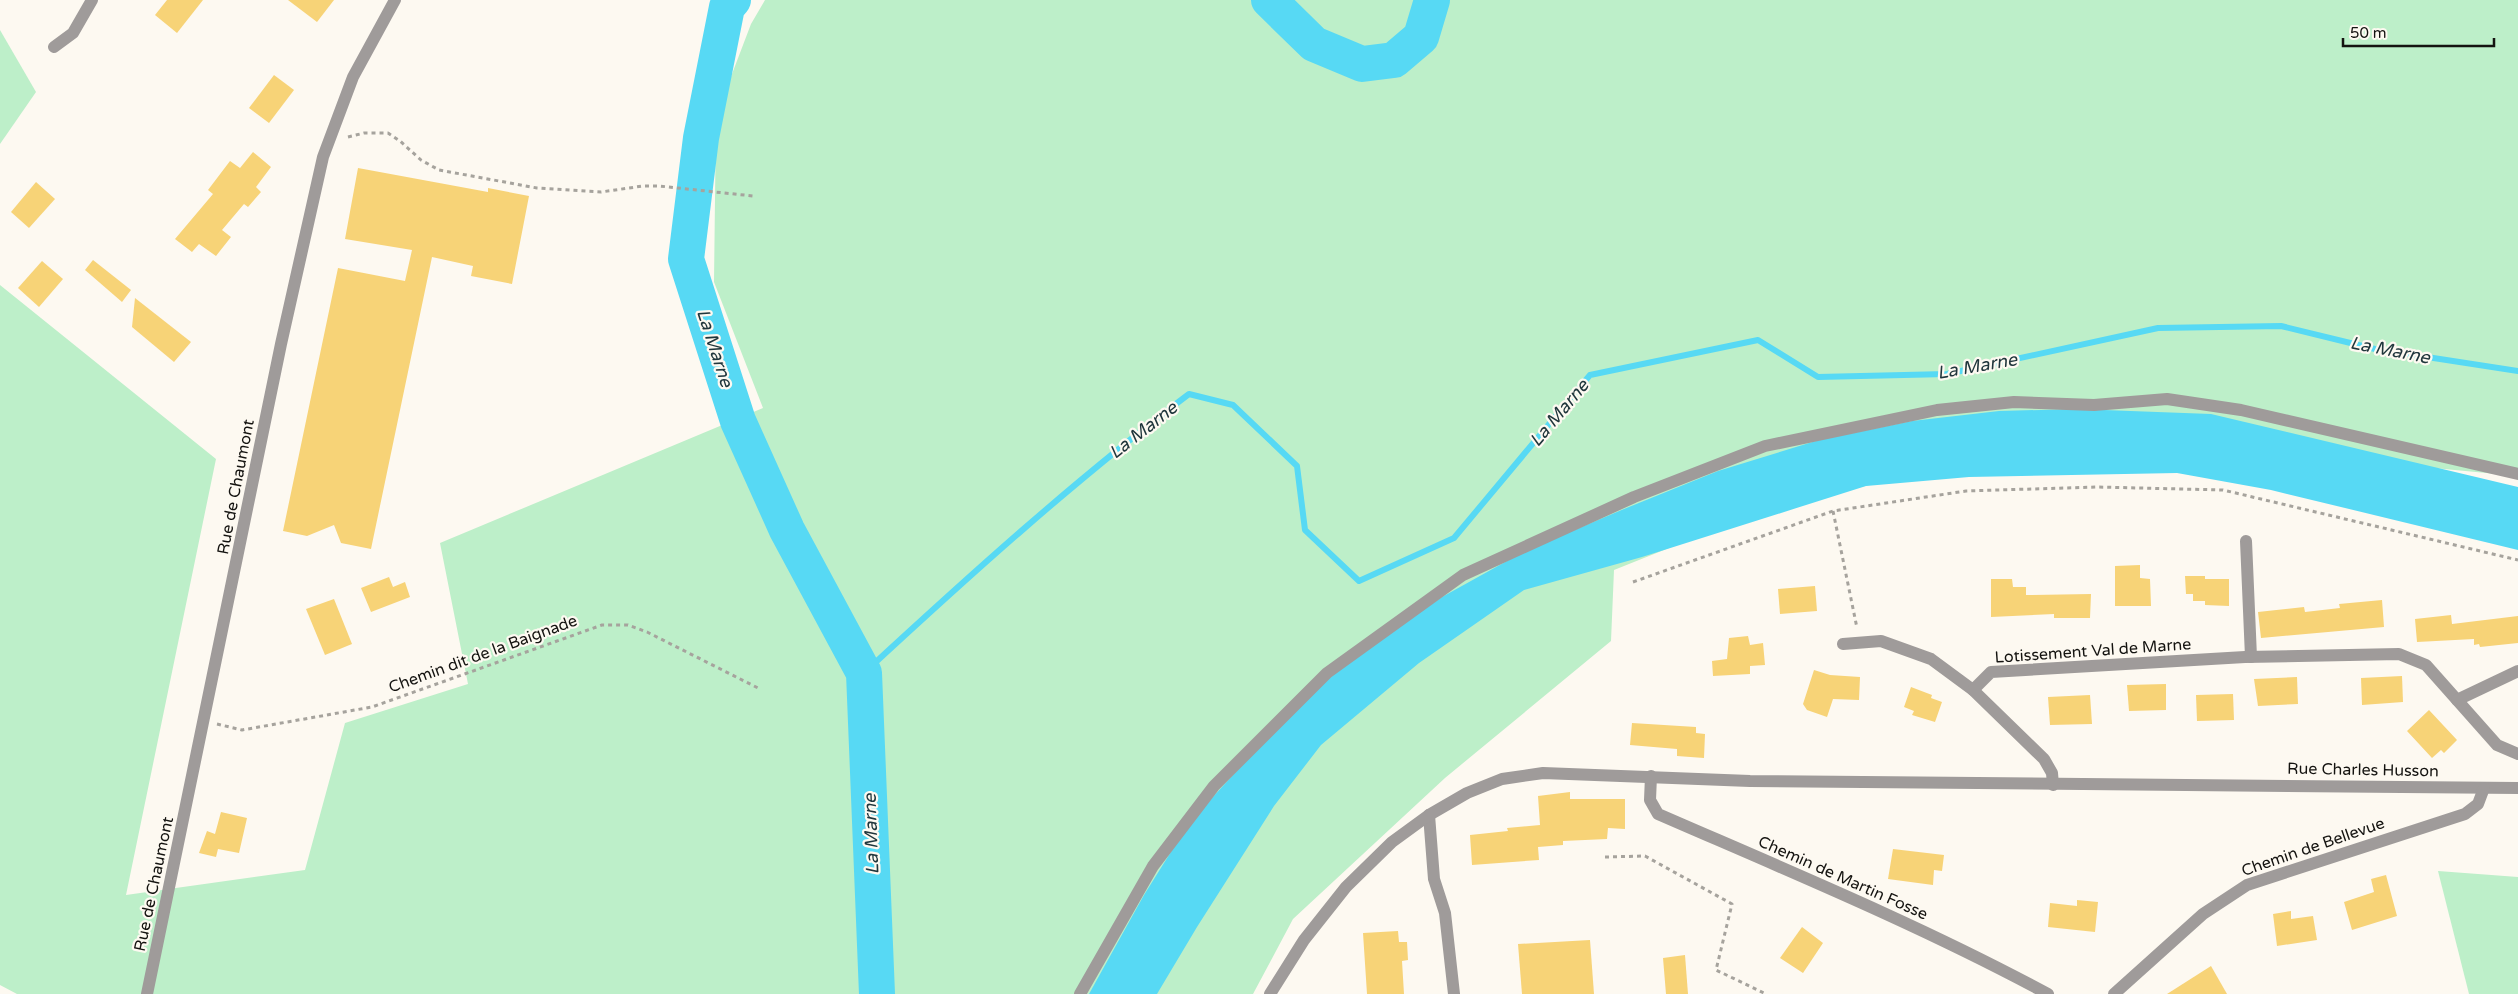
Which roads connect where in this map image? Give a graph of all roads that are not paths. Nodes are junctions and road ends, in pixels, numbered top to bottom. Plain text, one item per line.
1 (92, 0) edge
2 (395, 0) edge
3 (54, 47) dead end
4 (2518, 474) edge
5 (2246, 541) dead end
6 (1844, 644) dead end
7 (2248, 657) junction
8 (2518, 671) edge
9 (1973, 690) junction
10 (2457, 700) junction
11 (2518, 754) edge
12 (1651, 776) junction
13 (2053, 785) junction
14 (2484, 788) junction
15 (2518, 788) edge
16 (1429, 815) junction
17 (147, 994) edge
18 (1080, 994) edge
19 (1270, 994) edge
20 (1454, 994) edge
21 (2048, 994) edge
22 (2114, 994) edge

1 - 3 street
2 - 17 street, Rue de Chaumont
4 - 18 street
5 - 7 street
6 - 9 street
7 - 9 street, Lotissement Val de Marne
7 - 10 street, Lotissement Val de Marne
8 - 10 street
9 - 13 street
10 - 11 street, Lotissement Val de Marne
12 - 13 street, Rue Charles Husson
12 - 16 street, Rue Charles Husson
12 - 21 street, Chemin de Martin Fosse
13 - 14 street, Rue Charles Husson
14 - 15 street, Rue Charles Husson
14 - 22 street, Chemin de Bellevue
16 - 19 street, Rue Charles Husson
16 - 20 street

